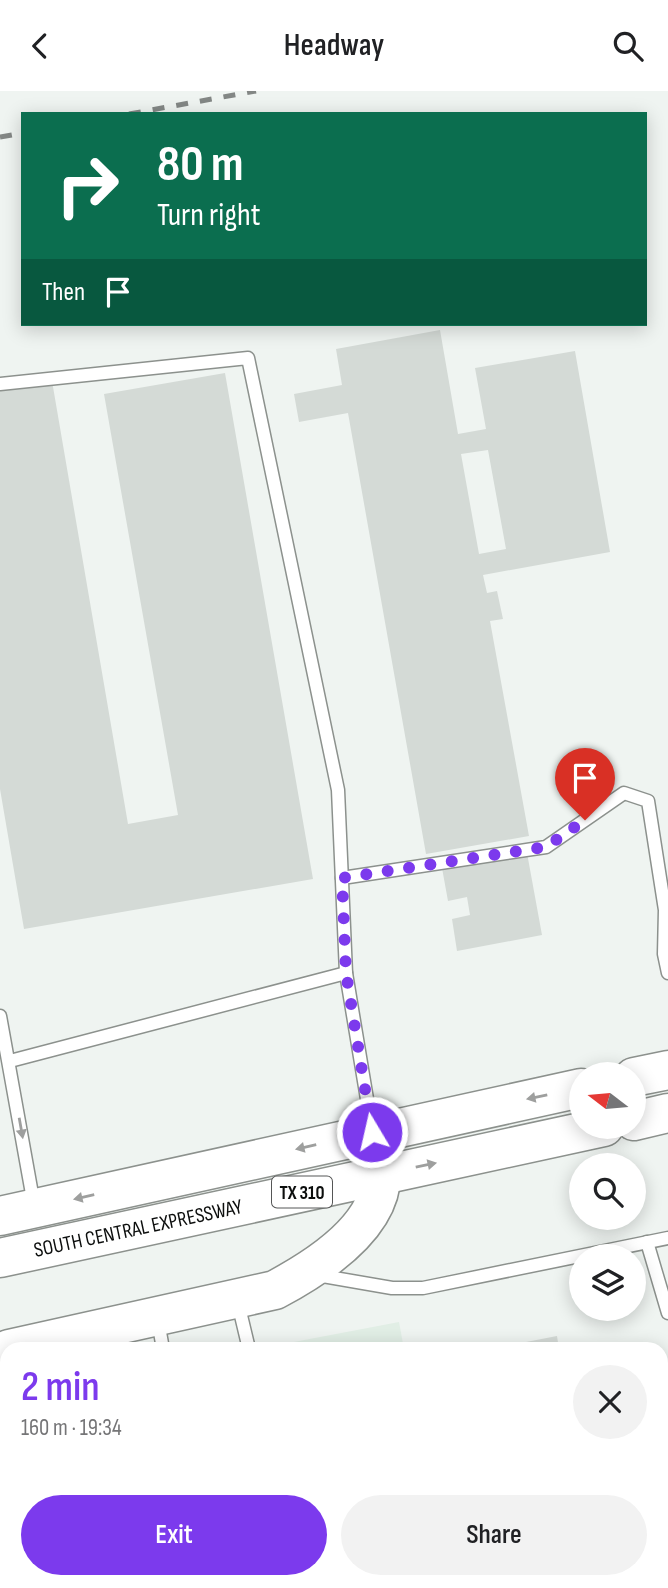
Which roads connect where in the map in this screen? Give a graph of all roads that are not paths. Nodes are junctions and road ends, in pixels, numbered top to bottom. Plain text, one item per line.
1 (0, 384) edge
2 (342, 878) junction
3 (346, 973) junction
4 (668, 973) edge
5 (0, 1016) edge
6 (10, 1061) junction
7 (668, 1070) edge
8 (646, 1075) edge
9 (569, 1091) edge
10 (668, 1113) edge
11 (646, 1118) edge
12 (372, 1132) junction
13 (569, 1134) edge
14 (384, 1174) junction
15 (16, 1211) edge
16 (668, 1238) edge
17 (647, 1242) junction
18 (0, 1258) edge
19 (306, 1273) junction
20 (237, 1300) junction
21 (668, 1313) edge
22 (160, 1333) edge
23 (74, 1342) edge
24 (247, 1342) edge

1 - 2 lane
2 - 3 lane
2 - 4 lane
3 - 6 lane
3 - 12 lane
5 - 6 lane
6 -> 15 lane
7 - 8 main road
9 -> 12 main road, SOUTH CENTRAL EXPRESSWAY / TX 310
10 - 11 main road
12 - 14 main road
12 -> 15 main road, SOUTH CENTRAL EXPRESSWAY / TX 310
14 -> 13 main road, SOUTH CENTRAL EXPRESSWAY / TX 310
14 - 18 main road, SOUTH CENTRAL EXPRESSWAY / TX 310
14 - 19 main road
16 - 17 lane
17 - 19 lane
17 - 21 lane
19 - 20 main road
20 - 22 main road
20 - 24 lane
22 - 23 main road

